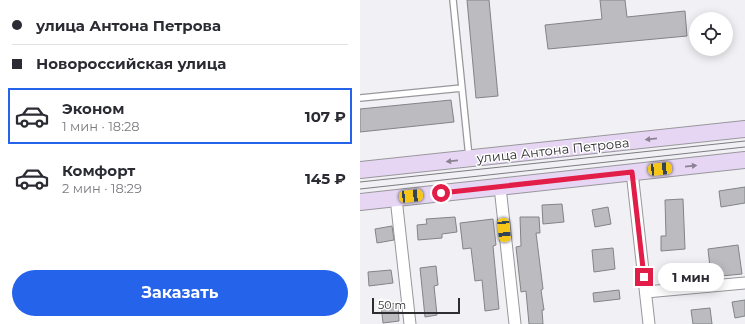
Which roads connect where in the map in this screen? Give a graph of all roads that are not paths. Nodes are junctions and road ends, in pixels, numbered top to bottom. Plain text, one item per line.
1 (453, 0) edge
2 (462, 88) junction
3 (360, 98) edge
4 (745, 129) edge
5 (470, 159) junction
6 (745, 160) edge
7 (360, 170) edge
8 (632, 172) junction
9 (500, 187) junction
10 (396, 198) junction
11 (360, 202) edge
12 (745, 283) edge
13 (646, 292) junction
14 (410, 324) edge
15 (514, 324) edge
16 (649, 324) edge

1 - 2 lane
2 - 3 lane
2 - 5 lane
4 -> 5 main road, улица Антона Петрова
5 -> 7 main road, улица Антона Петрова
8 -> 6 main road
8 - 9 main road
8 - 13 street
9 - 10 main road
9 - 15 street
10 - 11 main road
10 - 14 street
12 - 13 street
13 - 16 street

